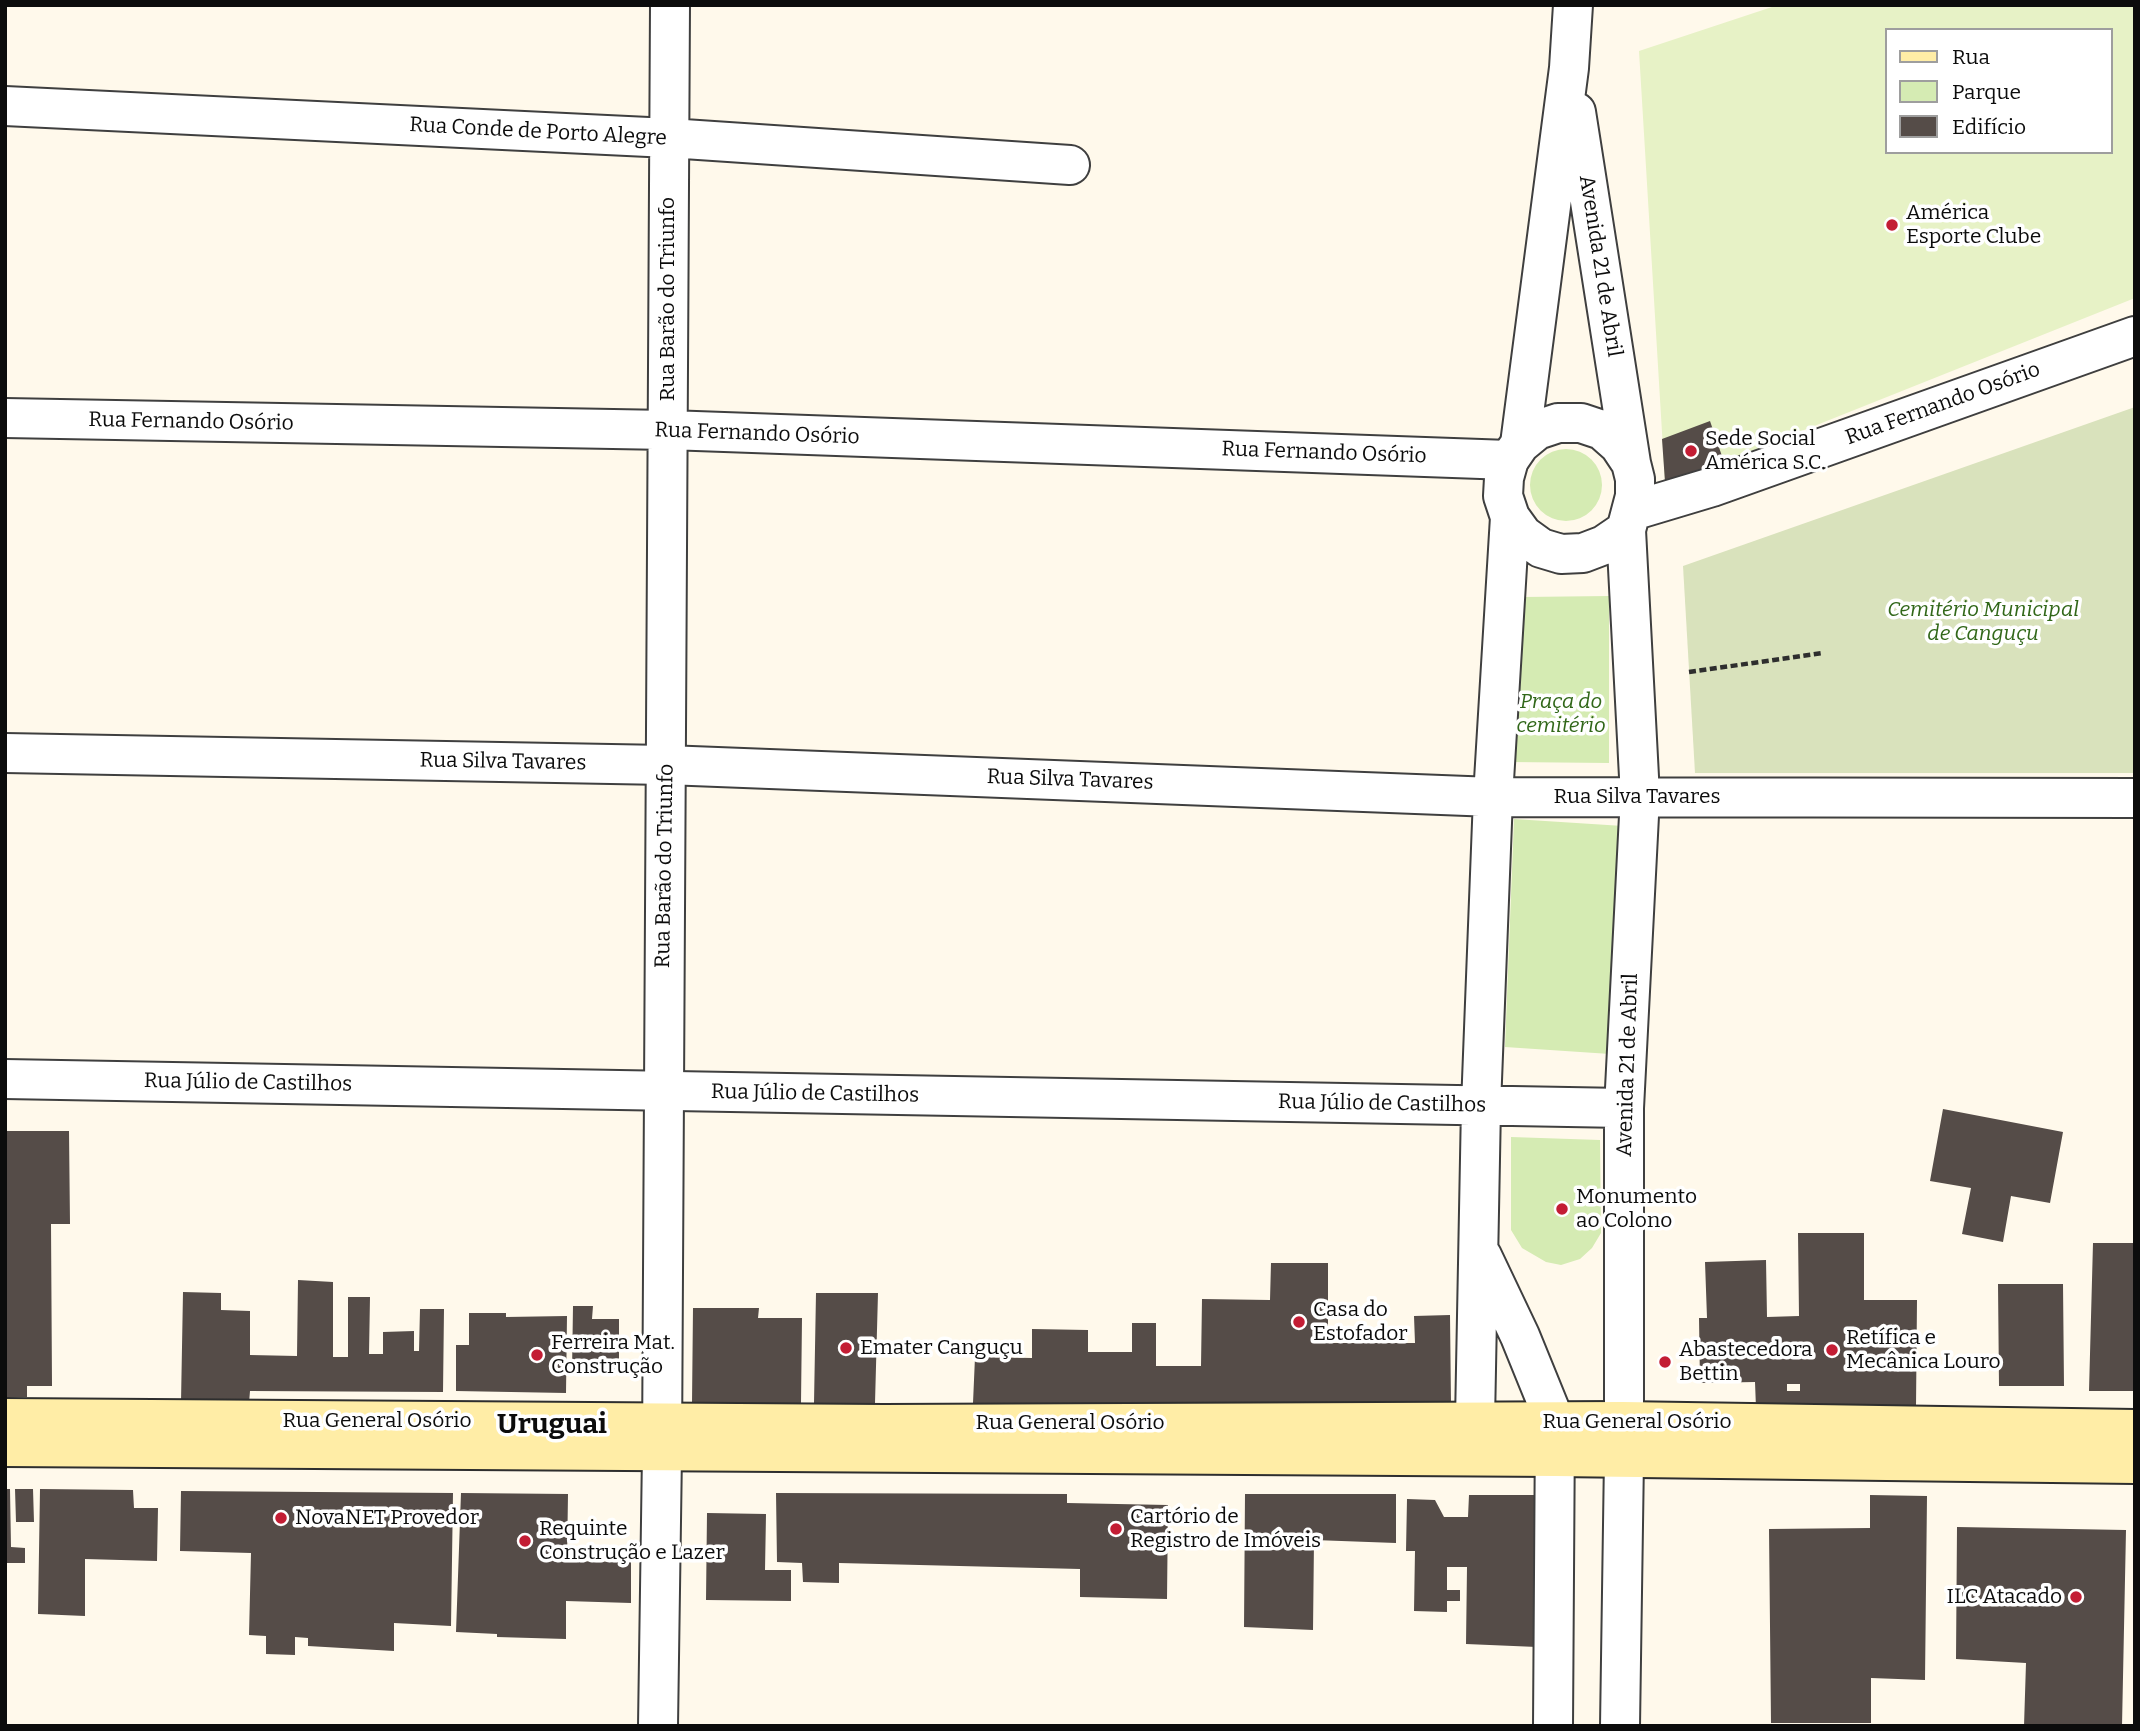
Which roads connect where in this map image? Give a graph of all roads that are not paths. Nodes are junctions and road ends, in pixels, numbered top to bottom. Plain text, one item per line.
1 (670, 5) edge
2 (1573, 5) edge
3 (1569, 68) junction
4 (5, 106) edge
5 (669, 138) junction
6 (1070, 165) dead end
7 (2135, 336) edge
8 (5, 418) edge
9 (668, 430) junction
10 (1515, 452) junction
11 (1631, 463) junction
12 (1510, 517) junction
13 (1629, 521) junction
14 (5, 753) edge
15 (666, 765) junction
16 (1640, 796) junction
17 (1493, 797) junction
18 (2135, 798) edge
19 (5, 1079) edge
20 (663, 1091) junction
21 (1481, 1106) junction
22 (1624, 1108) junction
23 (1478, 1248) junction
24 (5, 1418) edge
25 (1623, 1420) junction
26 (1475, 1421) junction
27 (2135, 1429) edge
28 (662, 1438) junction
29 (1555, 1440) junction
30 (5, 1447) edge
31 (1624, 1458) junction
32 (2135, 1464) edge
33 (658, 1726) edge
34 (1553, 1726) edge
35 (1620, 1726) edge

1 - 5 street, Rua Barão do Triunfo
2 - 3 street, Avenida 21 de Abril
3 - 10 street, Avenida 21 de Abril
3 - 11 street, Avenida 21 de Abril
4 - 5 street, Rua Conde de Porto Alegre
5 - 6 street, Rua Conde de Porto Alegre
5 - 9 street, Rua Barão do Triunfo
7 - 13 street, Rua Fernando Osório
8 - 9 street, Rua Fernando Osório
9 - 10 street, Rua Fernando Osório
9 - 15 street, Rua Barão do Triunfo
10 - 11 street
10 - 12 street
11 - 13 street
12 - 13 street
12 - 17 street
13 - 16 street, Avenida 21 de Abril
14 - 15 street, Rua Silva Tavares
15 - 17 street, Rua Silva Tavares
15 - 20 street, Rua Barão do Triunfo
16 - 17 street, Rua Silva Tavares
16 - 18 street, Rua Silva Tavares
16 - 22 street, Avenida 21 de Abril
17 - 21 street
19 - 20 street, Rua Júlio de Castilhos
20 - 21 street, Rua Júlio de Castilhos
20 - 28 street, Rua Barão do Triunfo
21 - 22 street, Rua Júlio de Castilhos
21 - 23 street
22 - 25 street, Avenida 21 de Abril
23 - 26 street
23 - 29 street
24 - 28 main road, Rua General Osório
25 - 27 main road, Rua General Osório
25 - 29 main road, Rua General Osório
25 - 31 street, Avenida 21 de Abril
26 - 28 main road, Rua General Osório
26 - 29 main road, Rua General Osório
28 - 29 main road, Rua General Osório
28 - 30 main road, Rua General Osório
28 - 33 street, Rua Barão do Triunfo
29 - 31 main road, Rua General Osório
29 - 34 street
31 - 32 main road, Rua General Osório
31 - 35 street, Avenida 21 de Abril

